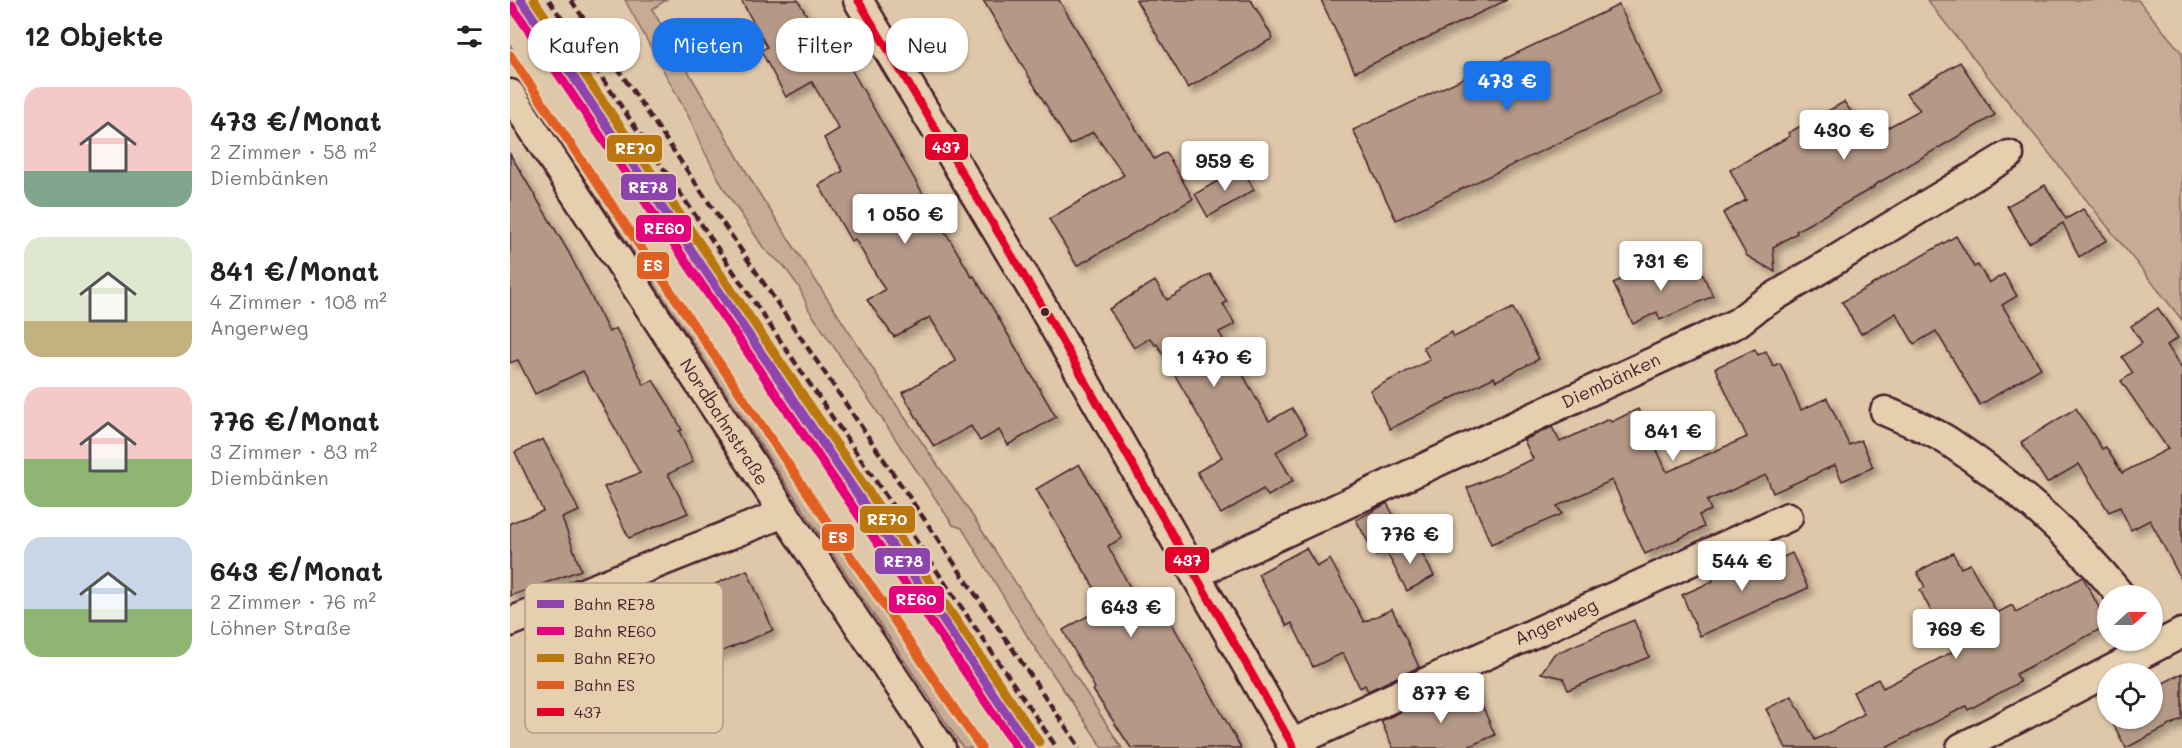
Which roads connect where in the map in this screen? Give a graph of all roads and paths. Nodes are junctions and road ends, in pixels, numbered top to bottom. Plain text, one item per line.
1 (858, 0) edge
2 (510, 94) edge
3 (2009, 155) dead end
4 (1886, 411) dead end
5 (784, 513) junction
6 (1788, 517) dead end
7 (1195, 574) junction
8 (608, 583) edge
9 (2113, 585) edge
10 (525, 616) edge
11 (510, 622) edge
12 (2170, 639) edge
13 (1293, 746) edge
14 (941, 748) edge
15 (1961, 748) edge

1 - 7 street
2 - 5 street, Nordbahnstraße
3 - 7 street, Diembänken
4 - 9 street
5 - 8 street
5 - 14 street, Nordbahnstraße
6 - 13 street, Angerweg
7 - 13 street
10 - 11 street
12 - 15 street

